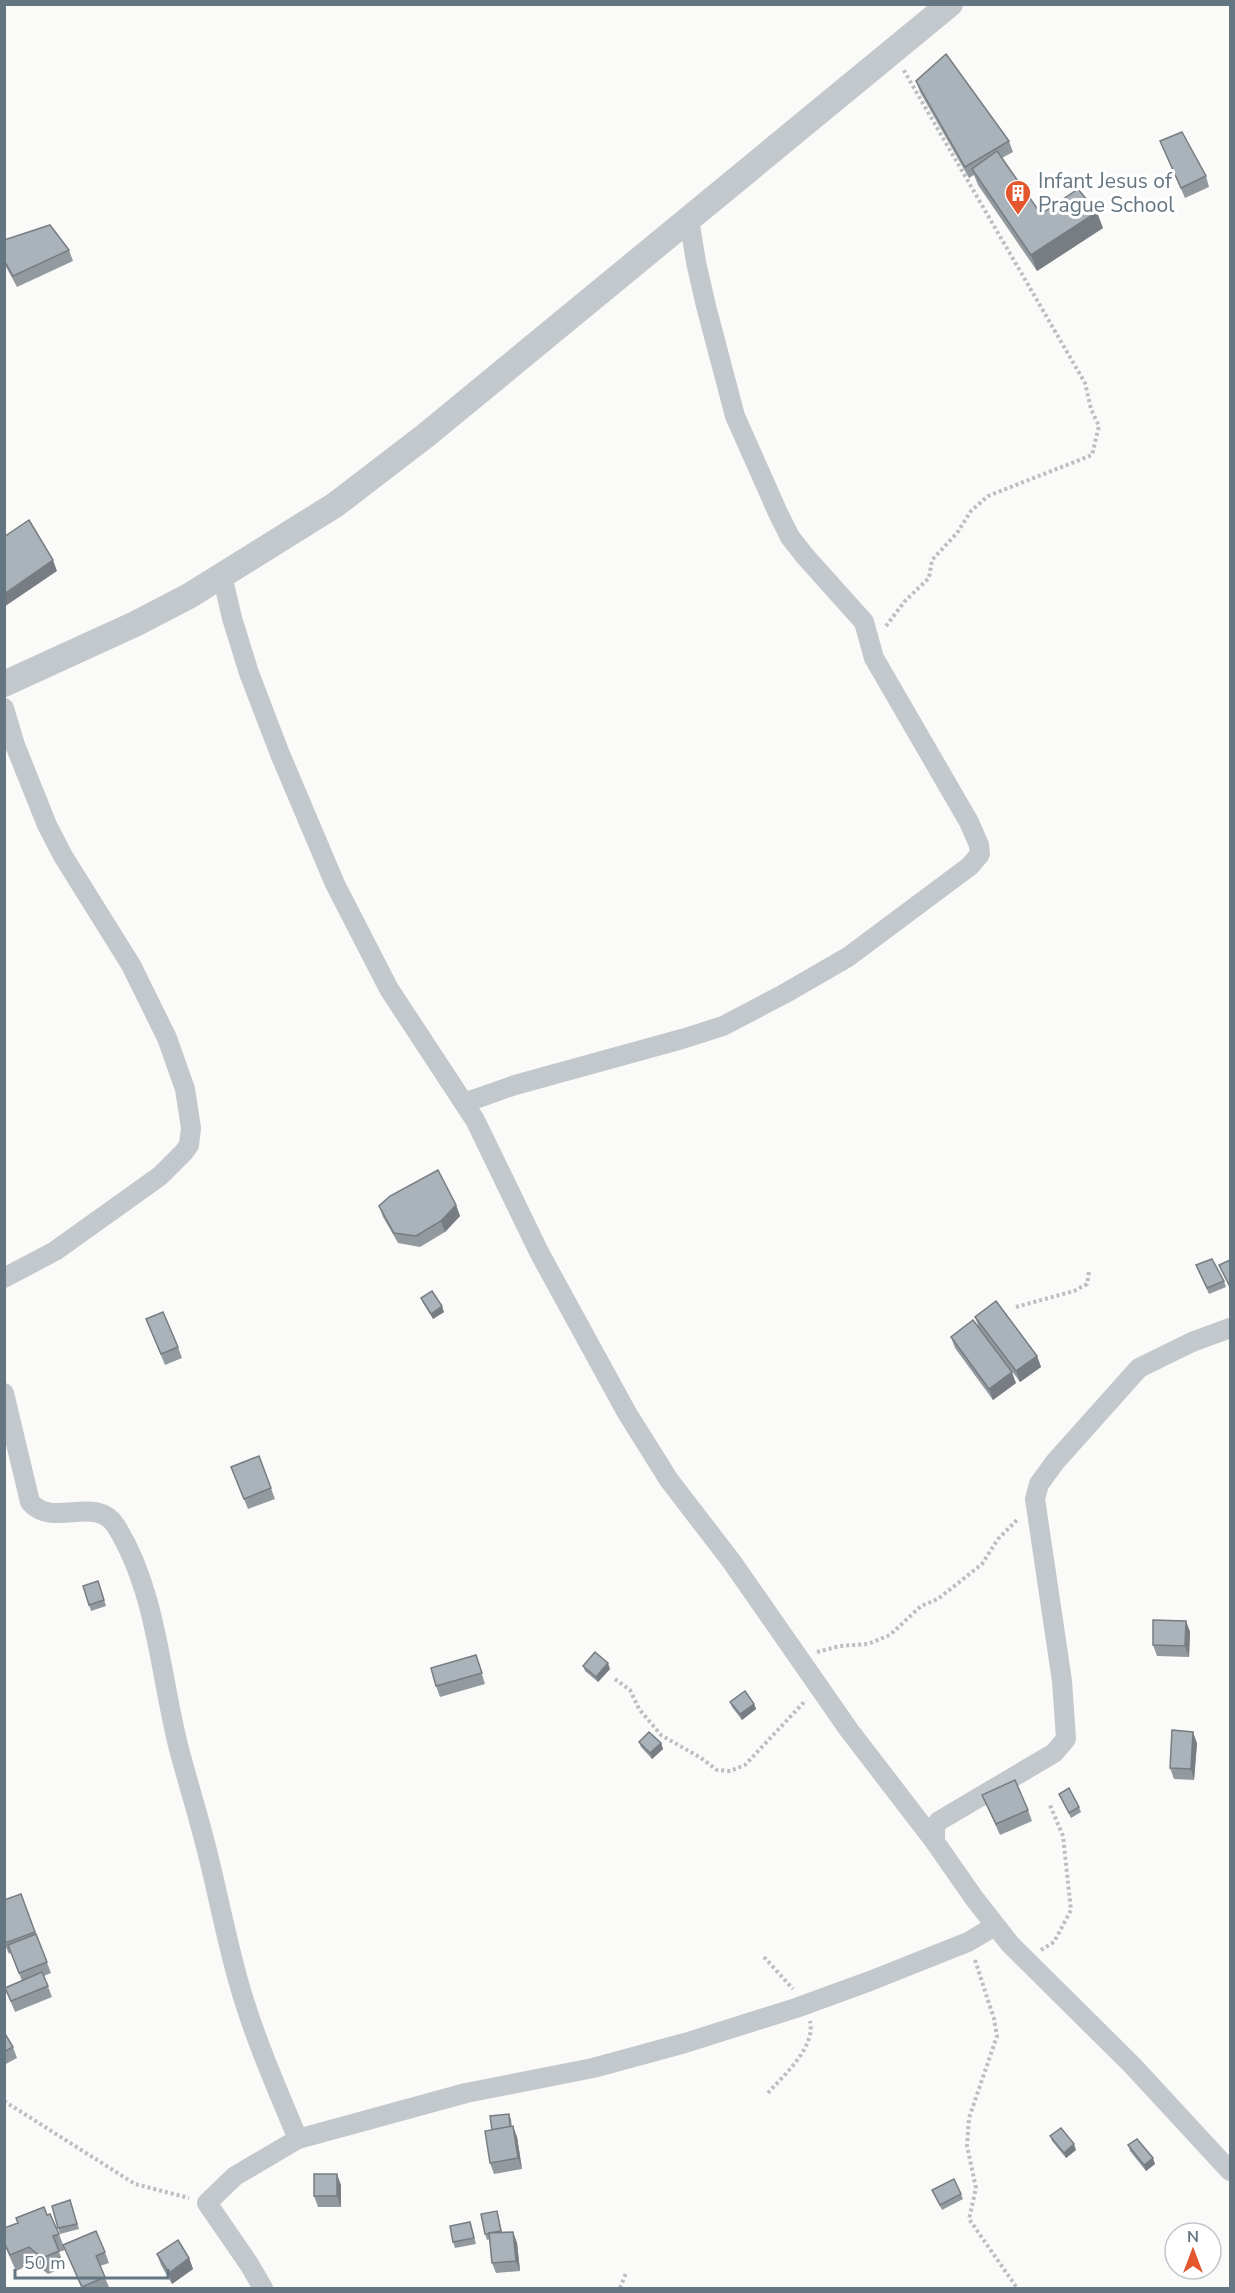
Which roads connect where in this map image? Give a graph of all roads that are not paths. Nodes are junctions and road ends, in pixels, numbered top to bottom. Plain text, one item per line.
1 (950, 4) edge
2 (689, 219) junction
3 (222, 575) junction
4 (4, 684) edge
5 (4, 708) edge
6 (464, 1103) junction
7 (4, 1278) edge
8 (1230, 1328) edge
9 (4, 1393) edge
10 (935, 1842) junction
11 (995, 1926) junction
12 (298, 2139) junction
13 (1230, 2171) edge
14 (263, 2289) edge

1 - 2 street
2 - 3 street
2 - 6 street
3 - 4 street
3 - 6 street
5 - 7 street
6 - 10 street
8 - 10 street
9 - 12 street
10 - 11 street
11 - 12 street
11 - 13 street
12 - 14 street

